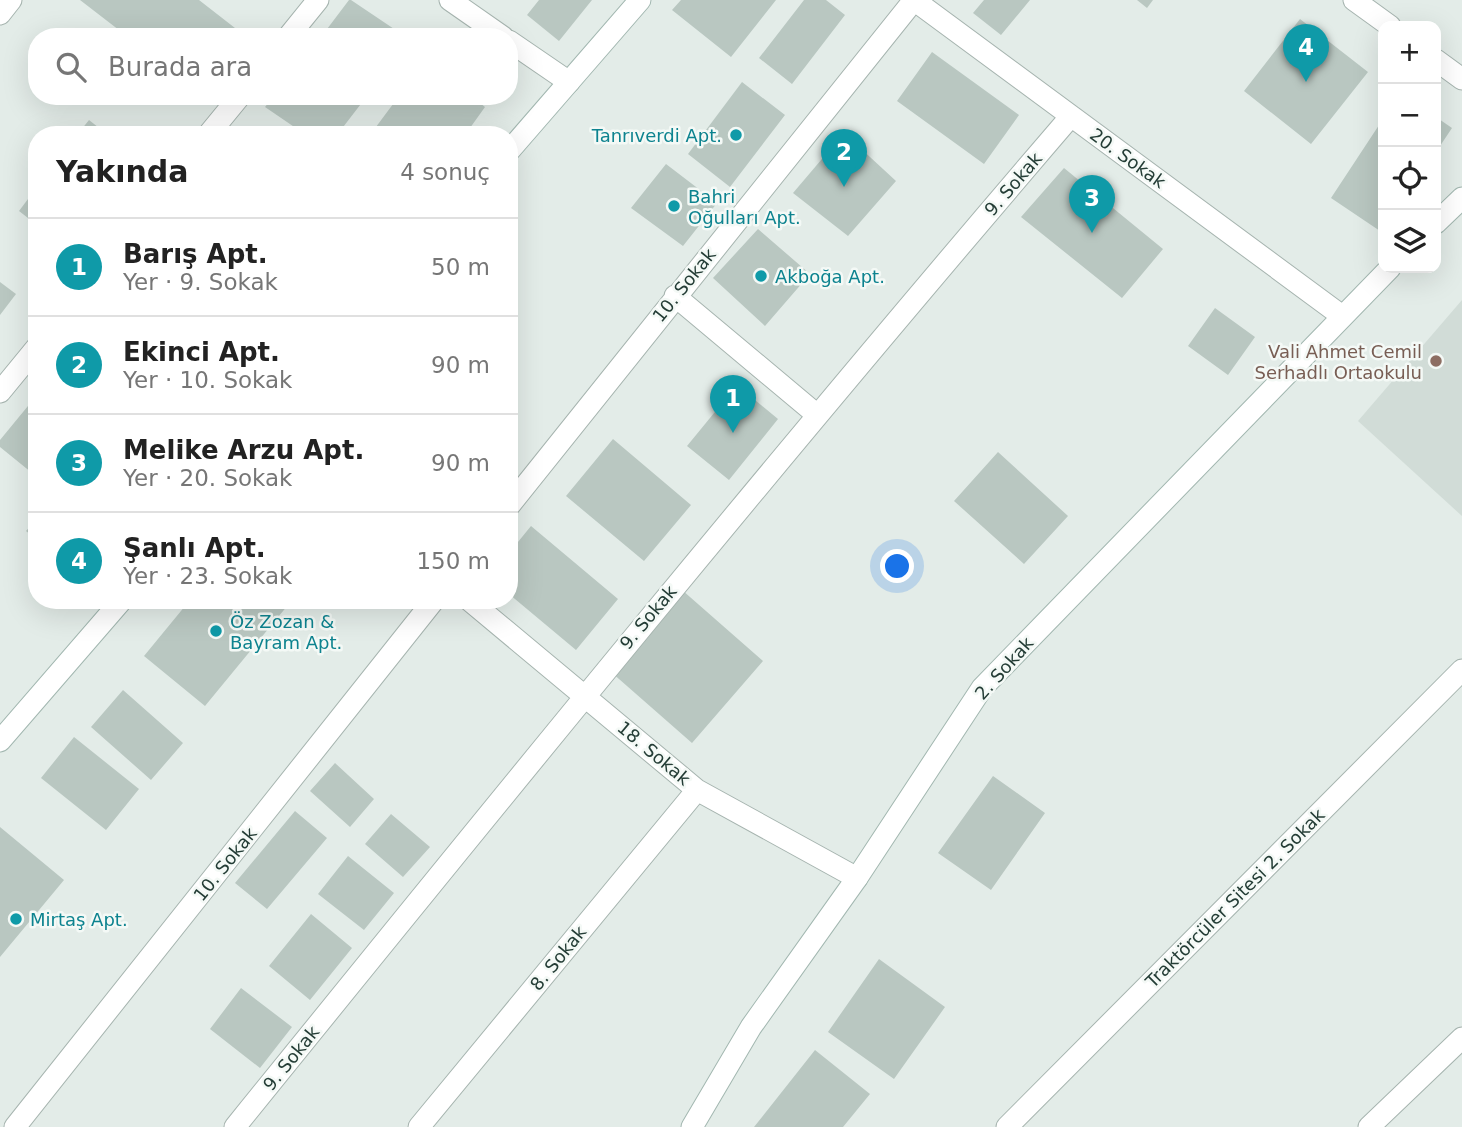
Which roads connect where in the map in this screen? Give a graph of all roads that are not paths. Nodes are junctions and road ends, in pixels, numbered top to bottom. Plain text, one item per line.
1 (11, 0) edge
2 (318, 0) edge
3 (450, 0) edge
4 (640, 0) edge
5 (914, 0) edge
6 (1354, 0) edge
7 (0, 14) edge
8 (1383, 21) edge
9 (295, 28) edge
10 (490, 28) edge
11 (518, 47) edge
12 (1441, 64) edge
13 (1462, 79) edge
14 (569, 82) junction
15 (233, 105) edge
16 (1071, 116) junction
17 (215, 126) edge
18 (518, 141) edge
19 (1462, 198) edge
20 (1441, 218) edge
21 (1385, 273) edge
22 (675, 296) junction
23 (1342, 316) junction
24 (28, 358) edge
25 (0, 392) edge
26 (816, 414) junction
27 (518, 495) edge
28 (114, 609) edge
29 (427, 609) edge
30 (480, 609) edge
31 (1462, 670) edge
32 (585, 694) junction
33 (0, 741) edge
34 (697, 790) junction
35 (857, 878) junction
36 (1462, 1038) edge
37 (15, 1127) edge
38 (235, 1127) edge
39 (419, 1127) edge
40 (692, 1127) edge
41 (1007, 1127) edge
42 (1368, 1127) edge

1 - 7 street
2 - 9 street
3 - 10 street
4 - 14 street
5 - 16 street, 20. Sokak
5 - 22 street, 10. Sokak
6 - 8 street
11 - 14 street
12 - 13 street
14 - 18 street
15 - 17 street
16 - 23 street, 20. Sokak
16 - 26 street, 9. Sokak
19 - 20 street
21 - 23 street, 2. Sokak
22 - 26 street
22 - 27 street, 10. Sokak
23 - 35 street, 2. Sokak
24 - 25 street
26 - 32 street, 9. Sokak
28 - 33 street
29 - 37 street, 10. Sokak
30 - 32 street, 18. Sokak
31 - 41 street, Traktörcüler Sitesi 2. Sokak
32 - 34 street, 18. Sokak
32 - 38 street, 9. Sokak
34 - 35 street, 18. Sokak
34 - 39 street, 8. Sokak
35 - 40 street, 2. Sokak
36 - 42 street

